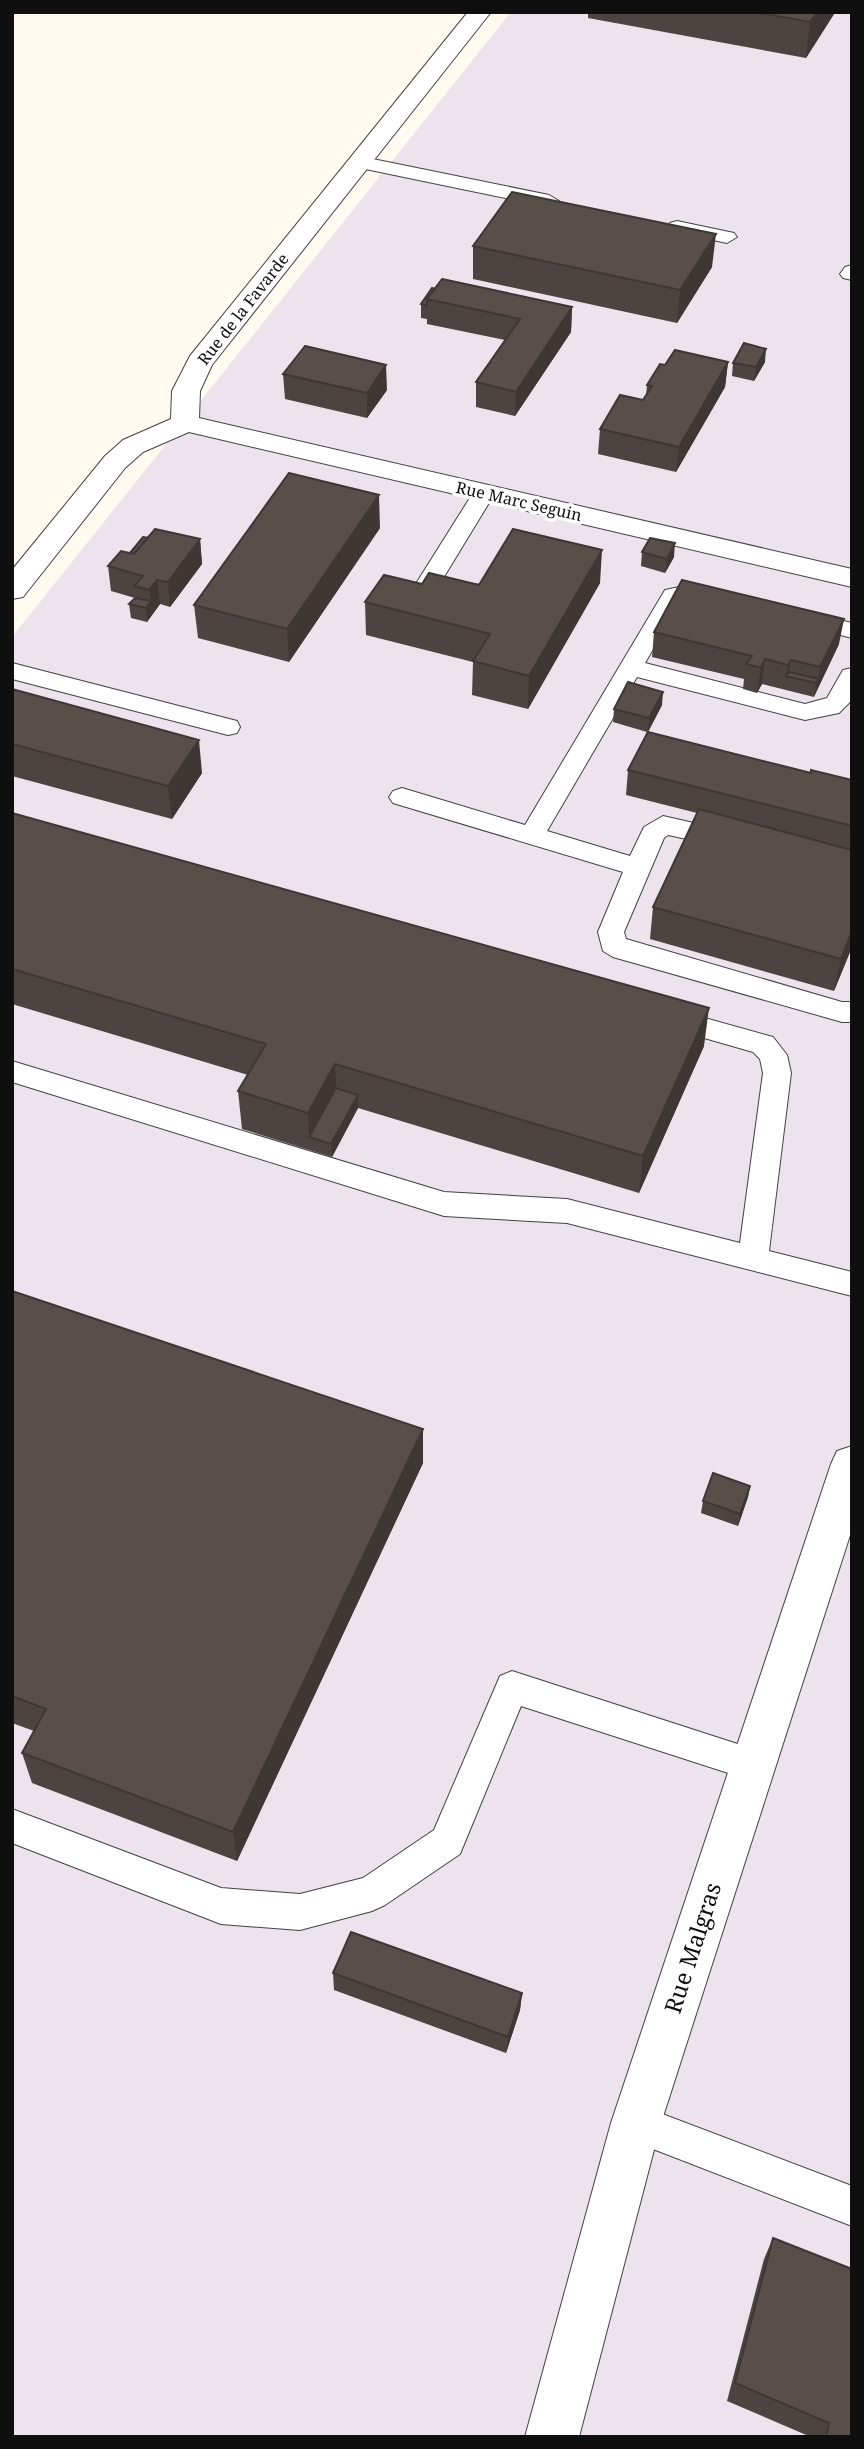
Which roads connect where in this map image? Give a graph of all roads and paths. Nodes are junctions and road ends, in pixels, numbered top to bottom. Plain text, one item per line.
1 (481, 12) edge
2 (358, 162) junction
3 (569, 205) edge
4 (661, 224) edge
5 (727, 237) dead end
6 (186, 423) junction
7 (484, 493) junction
8 (852, 578) edge
9 (12, 590) edge
10 (424, 590) edge
11 (741, 604) edge
12 (780, 613) edge
13 (852, 631) edge
14 (633, 668) junction
15 (12, 671) edge
16 (852, 676) edge
17 (228, 727) dead end
18 (401, 797) dead end
19 (531, 836) junction
20 (759, 846) edge
21 (639, 868) junction
22 (643, 1011) edge
23 (852, 1012) edge
24 (12, 1071) edge
25 (753, 1259) junction
26 (852, 1284) edge
27 (852, 1464) edge
28 (753, 1765) junction
29 (12, 1826) edge
30 (635, 2123) junction
31 (852, 2206) edge
32 (552, 2437) edge

1 - 2 street, Rue de la Favarde
2 - 3 lane
2 - 6 street, Rue de la Favarde
4 - 5 lane
6 - 7 street, Rue Marc Seguin
6 - 9 street
7 - 8 street, Rue Marc Seguin
7 - 10 lane
11 - 14 lane
12 - 13 lane
14 - 16 lane
14 - 19 lane
15 - 17 lane
18 - 19 lane
19 - 21 lane
20 - 21 lane
21 - 23 lane
22 - 25 lane
24 - 25 lane
25 - 26 lane
27 - 28 street, Rue Malgras
28 - 29 lane
28 - 30 street, Rue Malgras
30 - 31 lane
30 - 32 street, Rue Malgras

